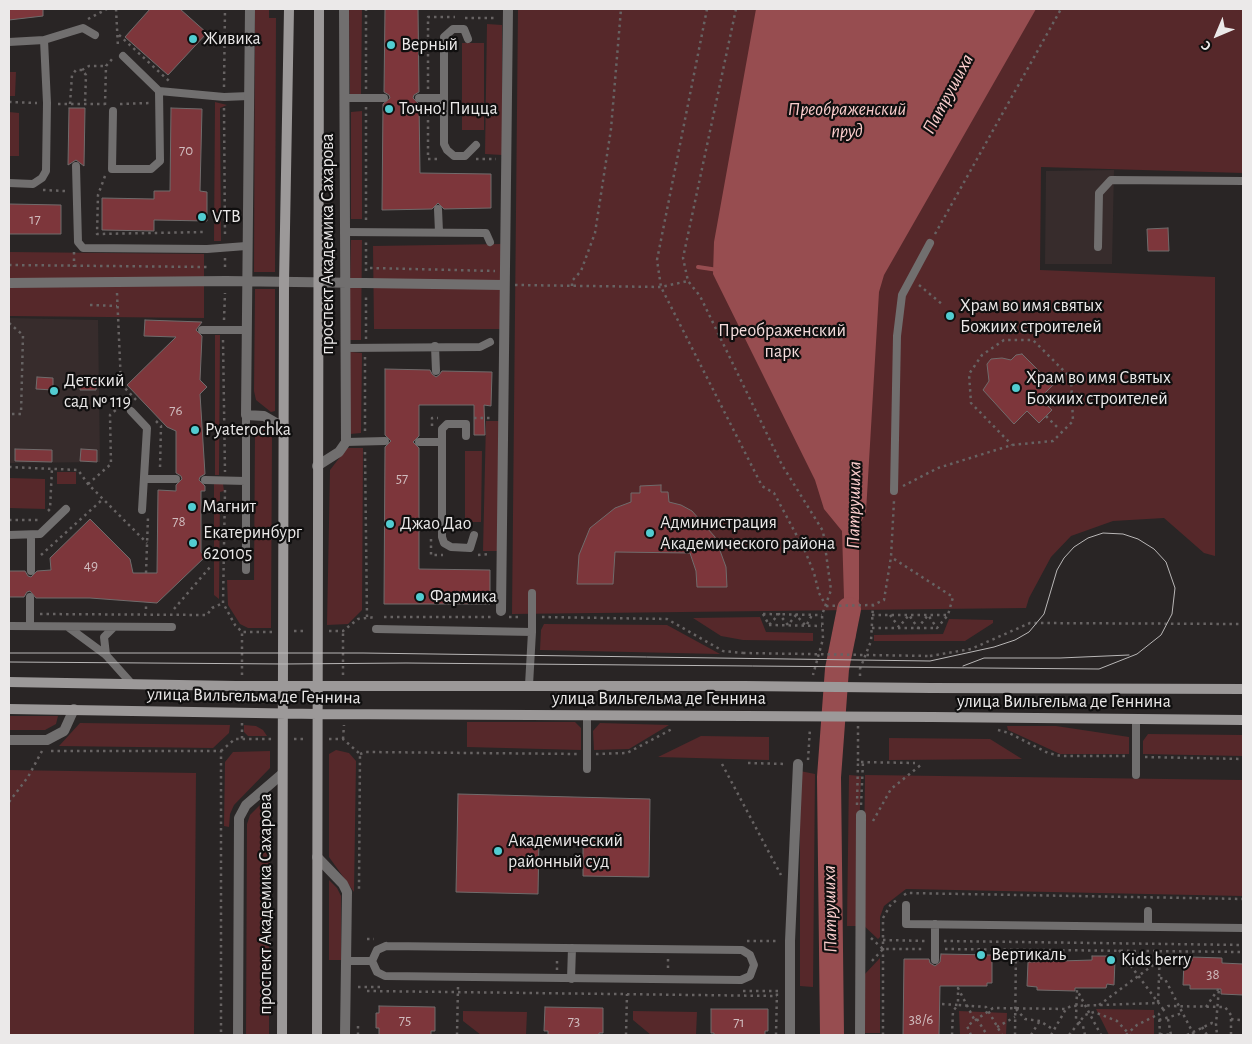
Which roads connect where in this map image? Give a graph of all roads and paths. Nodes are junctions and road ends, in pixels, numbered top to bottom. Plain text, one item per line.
1 (225, 9) edge
2 (250, 9) edge
3 (289, 9) edge
4 (319, 9) edge
5 (344, 9) edge
6 (366, 9) edge
7 (508, 9) edge
8 (621, 9) edge
9 (707, 9) edge
10 (736, 9) edge
11 (1062, 9) edge
12 (95, 35) dead end
13 (119, 35) dead end
14 (468, 39) dead end
15 (44, 40) junction
16 (9, 42) edge
17 (123, 56) dead end
18 (106, 66) dead end
19 (82, 70) junction
20 (173, 85) dead end
21 (159, 91) junction
22 (249, 96) junction
23 (224, 97) junction
24 (344, 98) junction
25 (366, 98) junction
26 (384, 98) dead end
27 (419, 98) dead end
28 (443, 98) junction
29 (70, 104) dead end
30 (86, 104) dead end
31 (113, 111) dead end
32 (476, 145) dead end
33 (76, 166) dead end
34 (1243, 181) edge
35 (9, 183) edge
36 (37, 190) dead end
37 (77, 203) junction
38 (98, 204) dead end
39 (438, 209) dead end
40 (344, 232) junction
41 (366, 232) junction
42 (438, 232) junction
43 (490, 242) dead end
44 (930, 243) joint
45 (246, 246) junction
46 (1098, 246) dead end
47 (225, 248) junction
48 (9, 265) edge
49 (207, 267) dead end
50 (370, 268) dead end
51 (504, 272) junction
52 (911, 278) junction
53 (226, 281) junction
54 (246, 281) junction
55 (688, 281) junction
56 (284, 282) junction
57 (9, 283) edge
58 (318, 283) junction
59 (345, 283) junction
60 (366, 283) junction
61 (503, 285) junction
62 (572, 286) junction
63 (660, 287) junction
64 (90, 305) dead end
65 (943, 305) dead end
66 (117, 306) dead end
67 (9, 323) edge
68 (202, 330) dead end
69 (223, 330) junction
70 (246, 330) junction
71 (490, 342) dead end
72 (435, 346) junction
73 (366, 347) junction
74 (345, 348) junction
75 (436, 371) dead end
76 (132, 396) dead end
77 (131, 411) dead end
78 (9, 414) edge
79 (246, 415) junction
80 (1046, 416) dead end
81 (1057, 427) dead end
82 (285, 428) junction
83 (466, 436) dead end
84 (346, 442) junction
85 (365, 442) junction
86 (385, 442) dead end
87 (419, 442) dead end
88 (442, 442) junction
89 (1012, 445) junction
90 (317, 466) junction
91 (9, 467) edge
92 (52, 468) junction
93 (176, 478) dead end
94 (144, 479) junction
95 (226, 479) junction
96 (205, 480) dead end
97 (246, 481) junction
98 (88, 484) junction
99 (894, 491) junction
100 (103, 499) junction
101 (66, 509) dead end
102 (142, 510) dead end
103 (9, 520) edge
104 (9, 535) edge
105 (474, 535) dead end
106 (31, 536) junction
107 (146, 543) dead end
108 (31, 552) junction
109 (891, 557) junction
110 (211, 566) dead end
111 (246, 570) dead end
112 (31, 571) dead end
113 (532, 593) dead end
114 (30, 597) dead end
115 (146, 603) dead end
116 (223, 603) junction
117 (826, 606) junction
118 (146, 609) dead end
119 (174, 609) dead end
120 (501, 611) dead end
121 (30, 614) junction
122 (779, 614) junction
123 (948, 614) junction
124 (796, 615) junction
125 (812, 615) junction
126 (822, 615) junction
127 (872, 615) dead end
128 (890, 615) junction
129 (909, 615) junction
130 (928, 615) junction
131 (367, 618) dead end
132 (1243, 624) edge
133 (769, 625) junction
134 (9, 626) edge
135 (30, 626) junction
136 (788, 626) junction
137 (806, 626) junction
138 (822, 626) junction
139 (68, 627) junction
140 (114, 627) junction
141 (172, 627) dead end
142 (898, 627) junction
143 (872, 628) dead end
144 (918, 628) junction
145 (937, 628) junction
146 (376, 629) dead end
147 (317, 631) junction
148 (331, 631) dead end
149 (284, 632) junction
150 (532, 632) junction
151 (743, 653) dead end
152 (106, 655) junction
153 (813, 678) dead end
154 (9, 682) edge
155 (130, 683) junction
156 (529, 684) junction
157 (284, 686) junction
158 (317, 686) junction
159 (1243, 689) edge
160 (9, 708) edge
161 (74, 709) junction
162 (283, 714) junction
163 (317, 714) junction
164 (587, 715) junction
165 (1136, 719) junction
166 (812, 720) dead end
167 (1243, 720) edge
168 (679, 725) dead end
169 (993, 729) dead end
170 (242, 739) dead end
171 (343, 739) dead end
172 (9, 740) edge
173 (34, 751) dead end
174 (42, 751) junction
175 (221, 751) junction
176 (587, 754) junction
177 (1136, 756) junction
178 (1243, 759) edge
179 (858, 762) dead end
180 (862, 762) dead end
181 (748, 763) dead end
182 (889, 763) dead end
183 (915, 763) dead end
184 (722, 764) dead end
185 (798, 764) junction
186 (922, 764) dead end
187 (587, 769) dead end
188 (282, 774) junction
189 (1136, 775) dead end
190 (9, 802) edge
191 (861, 817) junction
192 (861, 842) junction
193 (317, 857) junction
194 (793, 898) junction
195 (906, 905) dead end
196 (1148, 911) dead end
197 (935, 924) junction
198 (1148, 927) junction
199 (1243, 928) edge
200 (883, 940) dead end
201 (935, 945) junction
202 (1243, 945) edge
203 (572, 948) junction
204 (1016, 950) junction
205 (1119, 950) junction
206 (1160, 951) junction
207 (1243, 952) edge
208 (935, 960) dead end
209 (1160, 960) junction
210 (346, 961) junction
211 (372, 961) junction
212 (860, 973) junction
213 (1139, 977) junction
214 (572, 978) junction
215 (1160, 978) junction
216 (367, 991) dead end
217 (777, 991) dead end
218 (627, 994) junction
219 (777, 996) junction
220 (1158, 1003) junction
221 (942, 1004) dead end
222 (958, 1005) junction
223 (967, 1005) junction
224 (1098, 1005) junction
225 (1076, 1006) junction
226 (1086, 1006) junction
227 (1179, 1006) junction
228 (1206, 1007) junction
229 (1219, 1007) junction
230 (1015, 1008) junction
231 (1066, 1009) junction
232 (1163, 1009) junction
233 (989, 1010) junction
234 (1090, 1012) junction
235 (1183, 1013) junction
236 (1159, 1014) junction
237 (1015, 1017) junction
238 (975, 1019) junction
239 (1168, 1019) junction
240 (1159, 1020) junction
241 (1231, 1020) junction
242 (1241, 1020) dead end
243 (1040, 1022) junction
244 (1080, 1023) junction
245 (1216, 1024) junction
246 (997, 1027) junction
247 (1202, 1027) junction
248 (1054, 1030) junction
249 (1194, 1034) edge
250 (221, 1035) edge
251 (238, 1035) edge
252 (282, 1035) edge
253 (317, 1035) edge
254 (345, 1035) edge
255 (626, 1035) edge
256 (776, 1035) edge
257 (790, 1035) edge
258 (860, 1035) edge
259 (952, 1035) edge
260 (971, 1035) edge
261 (987, 1035) edge
262 (1002, 1035) edge
263 (1014, 1035) edge
264 (1030, 1035) edge
265 (1051, 1035) edge
266 (1069, 1035) edge
267 (1085, 1035) edge
268 (1102, 1035) edge
269 (1128, 1035) edge
270 (1160, 1035) edge
271 (1172, 1035) edge
272 (1187, 1035) edge
273 (1207, 1035) edge
274 (1217, 1035) edge
275 (1231, 1035) edge

1 - 23 path
2 - 22 street
3 - 56 street, проспект Академика Сахарова
4 - 58 street, проспект Академика Сахарова
5 - 24 street, проспект Академика Сахарова
6 - 25 path
7 - 51 street
8 - 62 path
9 - 63 path
10 - 55 path
11 - 44 path
12 - 15 lane
13 - 20 path
14 - 28 lane
15 - 16 lane
15 - 35 lane
17 - 21 lane
18 - 19 path
19 - 29 path
19 - 30 path
21 - 23 lane
21 - 31 lane
22 - 23 lane
22 - 45 street
23 - 47 path
24 - 25 lane
24 - 40 street, проспект Академика Сахарова
25 - 26 lane
25 - 41 path
27 - 28 lane
28 - 32 lane
33 - 37 lane
34 - 46 lane
36 - 37 path
37 - 38 path
37 - 47 lane
39 - 42 lane
40 - 41 lane
40 - 59 street, проспект Академика Сахарова
41 - 42 lane
41 - 60 path
42 - 43 lane
44 - 52 lane
45 - 47 lane
45 - 54 street
47 - 53 path
48 - 49 path
50 - 51 path
51 - 61 street
52 - 65 path
52 - 99 lane
53 - 54 street
53 - 57 street
53 - 69 path
54 - 56 street
54 - 70 street
55 - 63 path
55 - 117 path
56 - 58 street
56 - 82 street, проспект Академика Сахарова
58 - 59 street
58 - 90 street, проспект Академика Сахарова
59 - 60 street
59 - 74 street, проспект Академика Сахарова
60 - 61 street
60 - 73 path
61 - 62 path
61 - 120 street
62 - 63 path
63 - 117 path
64 - 66 path
67 - 78 path
68 - 69 lane
69 - 70 lane
69 - 95 path
70 - 79 street
71 - 72 lane
72 - 73 lane
72 - 75 lane
73 - 74 lane
73 - 85 path
74 - 84 street, проспект Академика Сахарова
76 - 98 path
77 - 94 lane
79 - 82 street
79 - 97 lane
80 - 81 path
82 - 149 street, проспект Академика Сахарова
83 - 88 lane
84 - 85 lane
84 - 90 street
85 - 86 lane
85 - 131 path
87 - 88 lane
88 - 105 lane
89 - 89 path
89 - 99 path
90 - 147 street, проспект Академика Сахарова
91 - 92 path
92 - 98 path
92 - 103 path
93 - 94 lane
94 - 102 lane
95 - 96 lane
95 - 97 lane
95 - 116 path
97 - 111 lane
98 - 100 path
99 - 109 path
100 - 107 path
100 - 108 path
101 - 106 lane
104 - 106 lane
106 - 108 lane
108 - 112 lane
109 - 117 path
109 - 123 path
110 - 119 path
113 - 150 lane
114 - 121 lane
115 - 118 path
116 - 121 path
116 - 149 path
117 - 126 path
121 - 135 lane
122 - 124 path
122 - 133 path
122 - 133 path
122 - 136 path
123 - 130 path
123 - 145 path
124 - 125 path
124 - 136 path
124 - 137 path
125 - 126 path
125 - 137 path
126 - 138 path
127 - 128 path
128 - 129 path
128 - 142 path
129 - 130 path
129 - 142 path
129 - 144 path
130 - 144 path
130 - 145 path
132 - 151 path, bridge
133 - 136 path
134 - 135 lane
135 - 139 lane
136 - 137 path
137 - 138 path
138 - 153 path
139 - 140 lane
139 - 152 lane, улица Вильгельма де Геннина
140 - 141 lane
140 - 152 lane
142 - 143 path
142 - 144 path
144 - 145 path
146 - 150 lane
147 - 148 path
147 - 149 path
147 - 158 street, проспект Академика Сахарова
149 - 157 street, проспект Академика Сахарова
150 - 156 lane
152 - 155 lane, улица Вильгельма де Геннина
154 - 155 street, улица Вильгельма де Геннина
155 - 157 street, улица Вильгельма де Геннина
156 - 158 street, улица Вильгельма де Геннина
156 - 159 street, улица Вильгельма де Геннина, bridge
157 - 158 street, улица Вильгельма де Геннина
157 - 162 street, проспект Академика Сахарова
158 - 163 street, проспект Академика Сахарова
160 - 161 street, улица Вильгельма де Геннина
161 - 162 street, улица Вильгельма де Геннина
161 - 172 street
162 - 163 street, улица Вильгельма де Геннина
162 - 188 street, проспект Академика Сахарова
163 - 164 street, улица Вильгельма де Геннина
163 - 193 street, проспект Академика Сахарова
164 - 165 street, улица Вильгельма де Геннина, bridge
164 - 176 lane
165 - 167 street, улица Вильгельма де Геннина
165 - 177 lane
166 - 185 path
168 - 176 path
169 - 177 path
170 - 175 path
171 - 176 path
173 - 174 path
174 - 175 path
174 - 190 path
175 - 250 path
176 - 187 lane
177 - 178 path
177 - 189 lane
179 - 191 path
180 - 191 path
181 - 185 path
182 - 183 path
184 - 194 path
185 - 194 street
186 - 192 path
188 - 251 street, проспект Академика Сахарова
188 - 252 street, проспект Академика Сахарова
191 - 192 street
192 - 212 street
193 - 210 street
193 - 253 street, проспект Академика Сахарова
194 - 257 street
195 - 197 lane
196 - 198 lane
197 - 198 lane
197 - 201 lane
198 - 199 lane
200 - 201 path
201 - 202 path
201 - 204 path
201 - 208 lane
201 - 212 path
203 - 211 lane
203 - 214 lane
203 - 214 lane
204 - 205 path
204 - 230 path
205 - 206 path
205 - 213 path
206 - 207 path
206 - 209 path
209 - 213 path
209 - 215 path
210 - 211 lane
210 - 254 street
211 - 214 lane
212 - 258 street
213 - 220 path
213 - 224 path
215 - 220 path
215 - 227 path
216 - 218 path
217 - 219 path
218 - 219 path
218 - 255 path
219 - 256 path
220 - 224 path
220 - 232 path
221 - 222 path
222 - 223 path
222 - 223 path
222 - 259 path
223 - 233 path
223 - 238 path
224 - 226 path
225 - 226 path
225 - 226 path
225 - 231 path
225 - 244 path
226 - 234 path
227 - 228 path
227 - 232 path
227 - 235 path
228 - 229 path
228 - 229 path
229 - 241 path
229 - 245 path
230 - 231 path
230 - 233 path
230 - 237 path
230 - 243 path
231 - 248 path
232 - 236 path
233 - 238 path
233 - 246 path
234 - 244 path
234 - 268 path
234 - 269 path
235 - 239 path
235 - 249 path
236 - 240 path
236 - 269 path
237 - 246 path
237 - 263 path
238 - 260 path
238 - 261 path
239 - 240 path
239 - 271 path
240 - 270 path
241 - 242 path
241 - 275 path
243 - 248 path
243 - 264 path
244 - 266 path
244 - 267 path
245 - 247 path
245 - 274 path
246 - 262 path
247 - 249 path
247 - 273 path
248 - 265 path
249 - 272 path
270 - 271 path

